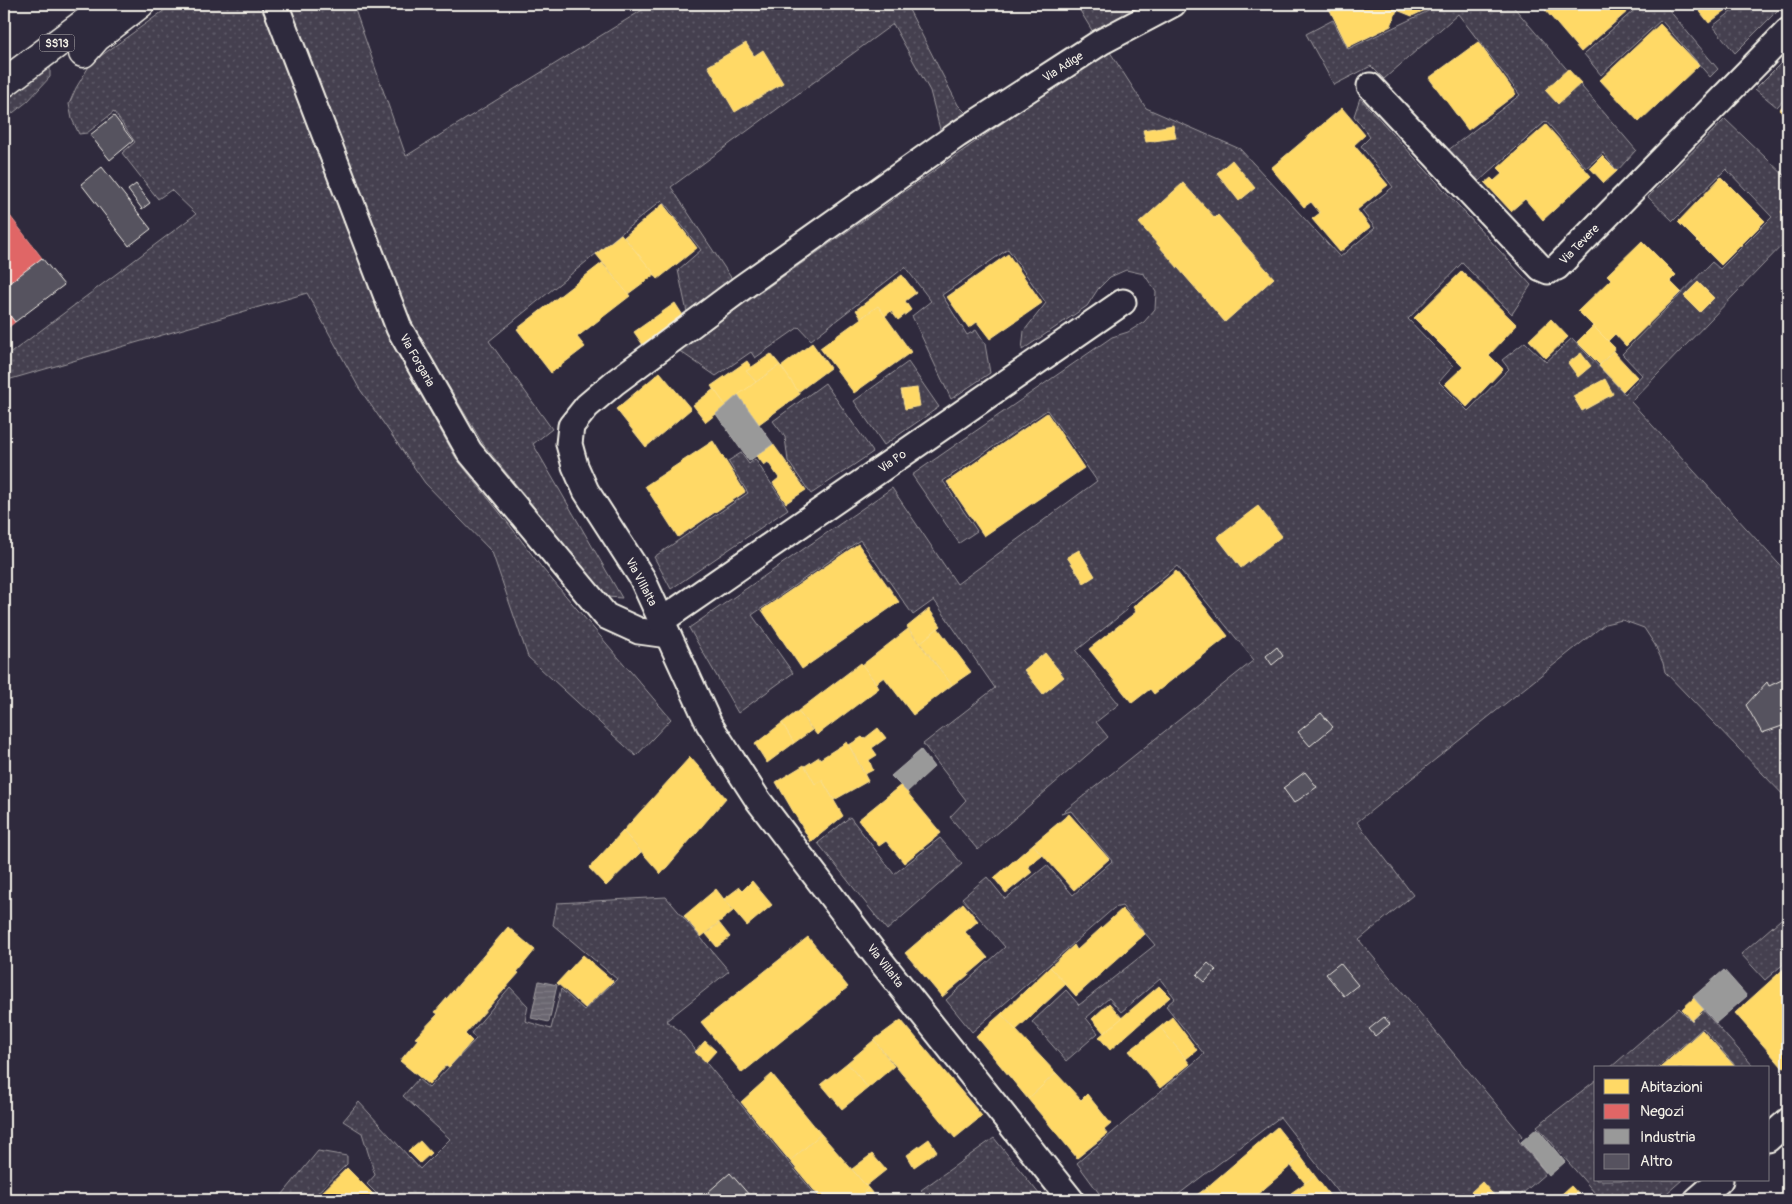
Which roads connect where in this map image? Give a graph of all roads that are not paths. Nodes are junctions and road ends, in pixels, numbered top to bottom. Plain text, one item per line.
1 (110, 4) edge
2 (140, 4) edge
3 (275, 4) edge
4 (1173, 4) edge
5 (1788, 32) edge
6 (83, 53) dead end
7 (4, 83) edge
8 (1370, 86) dead end
9 (1123, 302) dead end
10 (569, 444) joint
11 (664, 628) junction
12 (709, 724) joint
13 (1788, 1121) edge
14 (1770, 1137) edge
15 (1718, 1182) edge
16 (1071, 1200) edge
17 (1697, 1200) edge

1 - 7 highway, SS13
2 - 6 highway
3 - 11 street, Via Forgaria
4 - 10 street, Via Adige
5 - 8 street, Via Tevere
9 - 11 street, Via Po
10 - 11 street, Via VIllalta
11 - 12 street, Via VIllalta
12 - 16 street, Via Villalta
13 - 14 street
15 - 17 street

